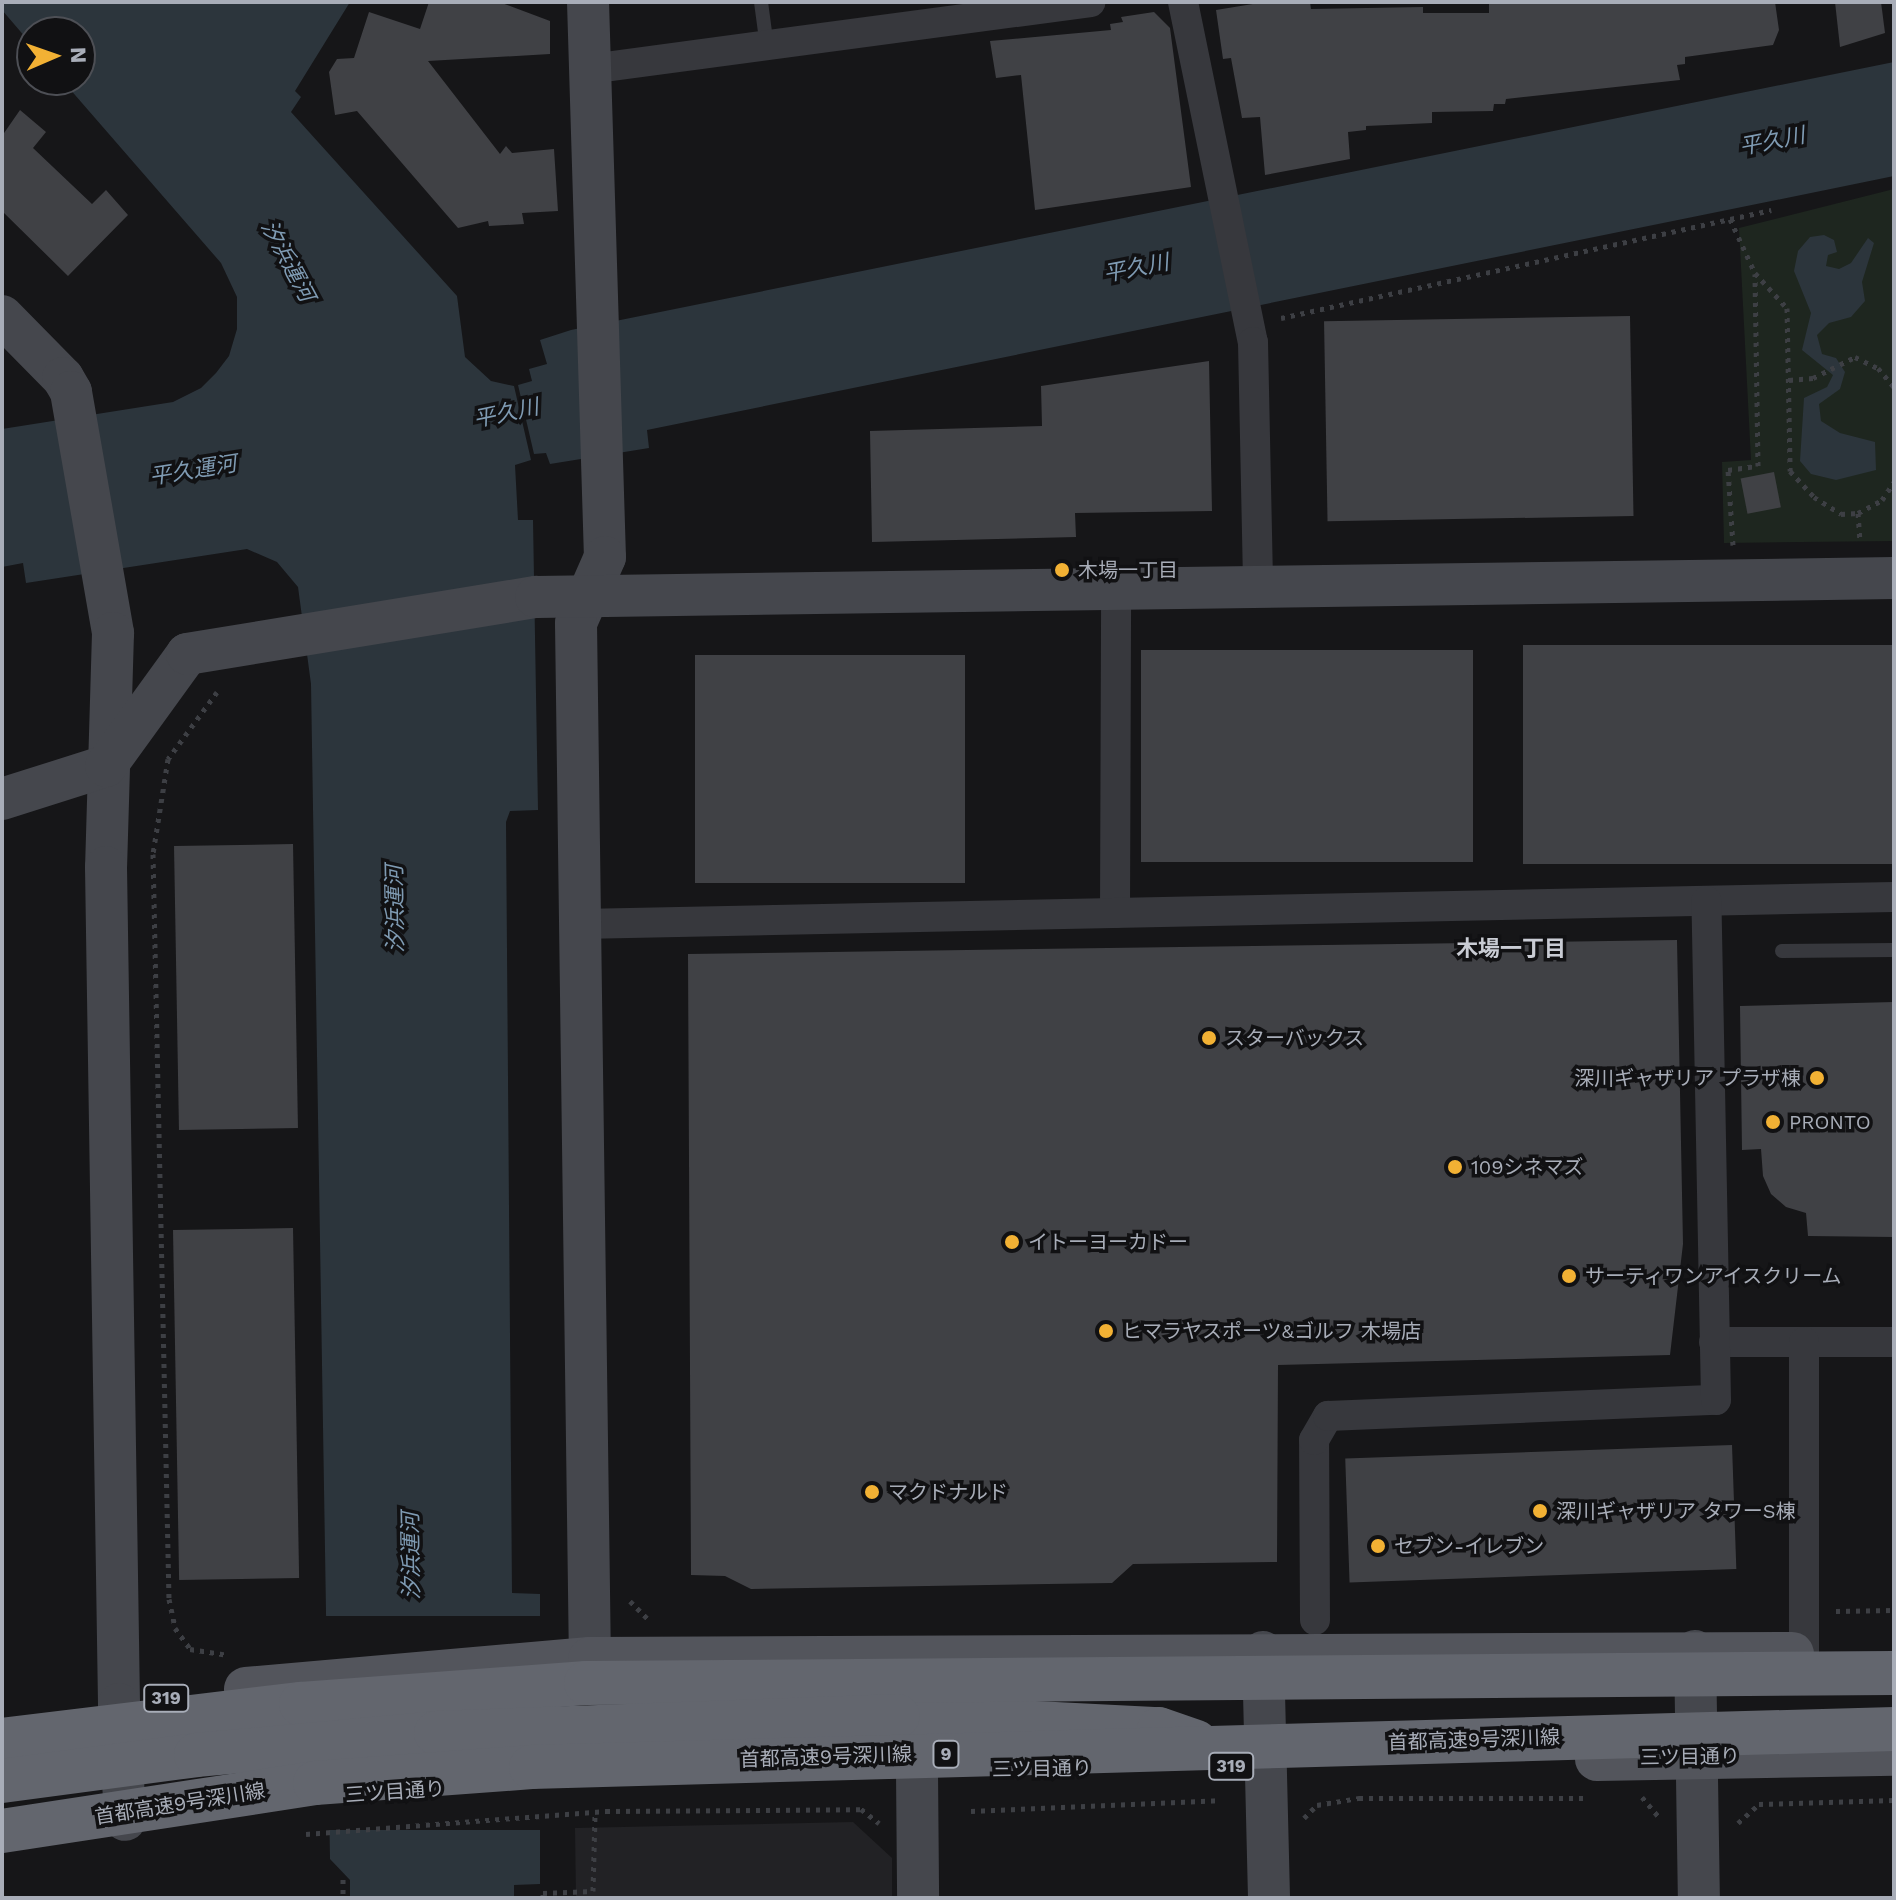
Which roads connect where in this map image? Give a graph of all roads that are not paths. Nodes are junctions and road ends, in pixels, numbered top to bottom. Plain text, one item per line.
1 (588, 2) edge
2 (761, 2) edge
3 (1091, 2) edge
4 (1183, 2) edge
5 (921, 14) edge
6 (767, 47) junction
7 (590, 69) junction
8 (2, 316) edge
9 (1894, 578) edge
10 (1258, 588) junction
11 (1116, 590) junction
12 (588, 596) junction
13 (106, 766) junction
14 (2, 799) edge
15 (1894, 897) edge
16 (1706, 901) junction
17 (1115, 913) junction
18 (580, 924) junction
19 (1894, 950) edge
20 (1782, 951) dead end
21 (1714, 1342) junction
22 (1804, 1342) junction
23 (1894, 1342) edge
24 (1315, 1620) dead end
25 (1695, 1651) junction
26 (1263, 1652) junction
27 (1894, 1653) edge
28 (1804, 1654) junction
29 (590, 1659) junction
30 (1894, 1673) edge
31 (119, 1704) junction
32 (2, 1719) edge
33 (1894, 1729) edge
34 (2, 1740) edge
35 (1894, 1754) edge
36 (1697, 1757) junction
37 (1267, 1765) junction
38 (917, 1772) junction
39 (2, 1781) edge
40 (125, 1820) junction
41 (2, 1831) edge
42 (2, 1838) edge
43 (918, 1898) edge
44 (1269, 1898) edge
45 (1699, 1898) edge

1 - 7 street
2 - 6 lane
3 - 5 street
4 - 10 street
5 - 6 street
6 - 7 street
7 - 12 street
8 - 13 street
9 - 10 street
10 - 11 street
11 - 12 street
11 - 17 street
12 - 13 street
12 - 18 street
13 - 14 street
13 - 31 street
15 - 16 street
16 - 17 street
16 - 21 street
17 - 18 street
18 - 29 street
19 - 20 lane
21 - 22 street
21 - 24 street
22 - 23 street
22 - 28 street
25 - 26 main road, 319
25 - 28 main road, 319
25 - 36 street
26 - 29 main road, 319
26 - 37 street
27 - 28 main road, 319
29 - 31 main road, 319
30 - 34 highway, bridge
31 - 32 main road, 319
31 - 40 street
33 - 41 highway, 首都高速9号深川線 / 9, bridge
35 - 36 main road, 三ツ目通り / 319
36 - 37 main road, 三ツ目通り / 319
36 - 45 street
37 - 38 main road, 三ツ目通り / 319
37 - 39 highway, bridge
37 - 44 street
38 - 40 main road, 三ツ目通り / 319
38 - 43 street
40 - 42 main road, 三ツ目通り / 319

